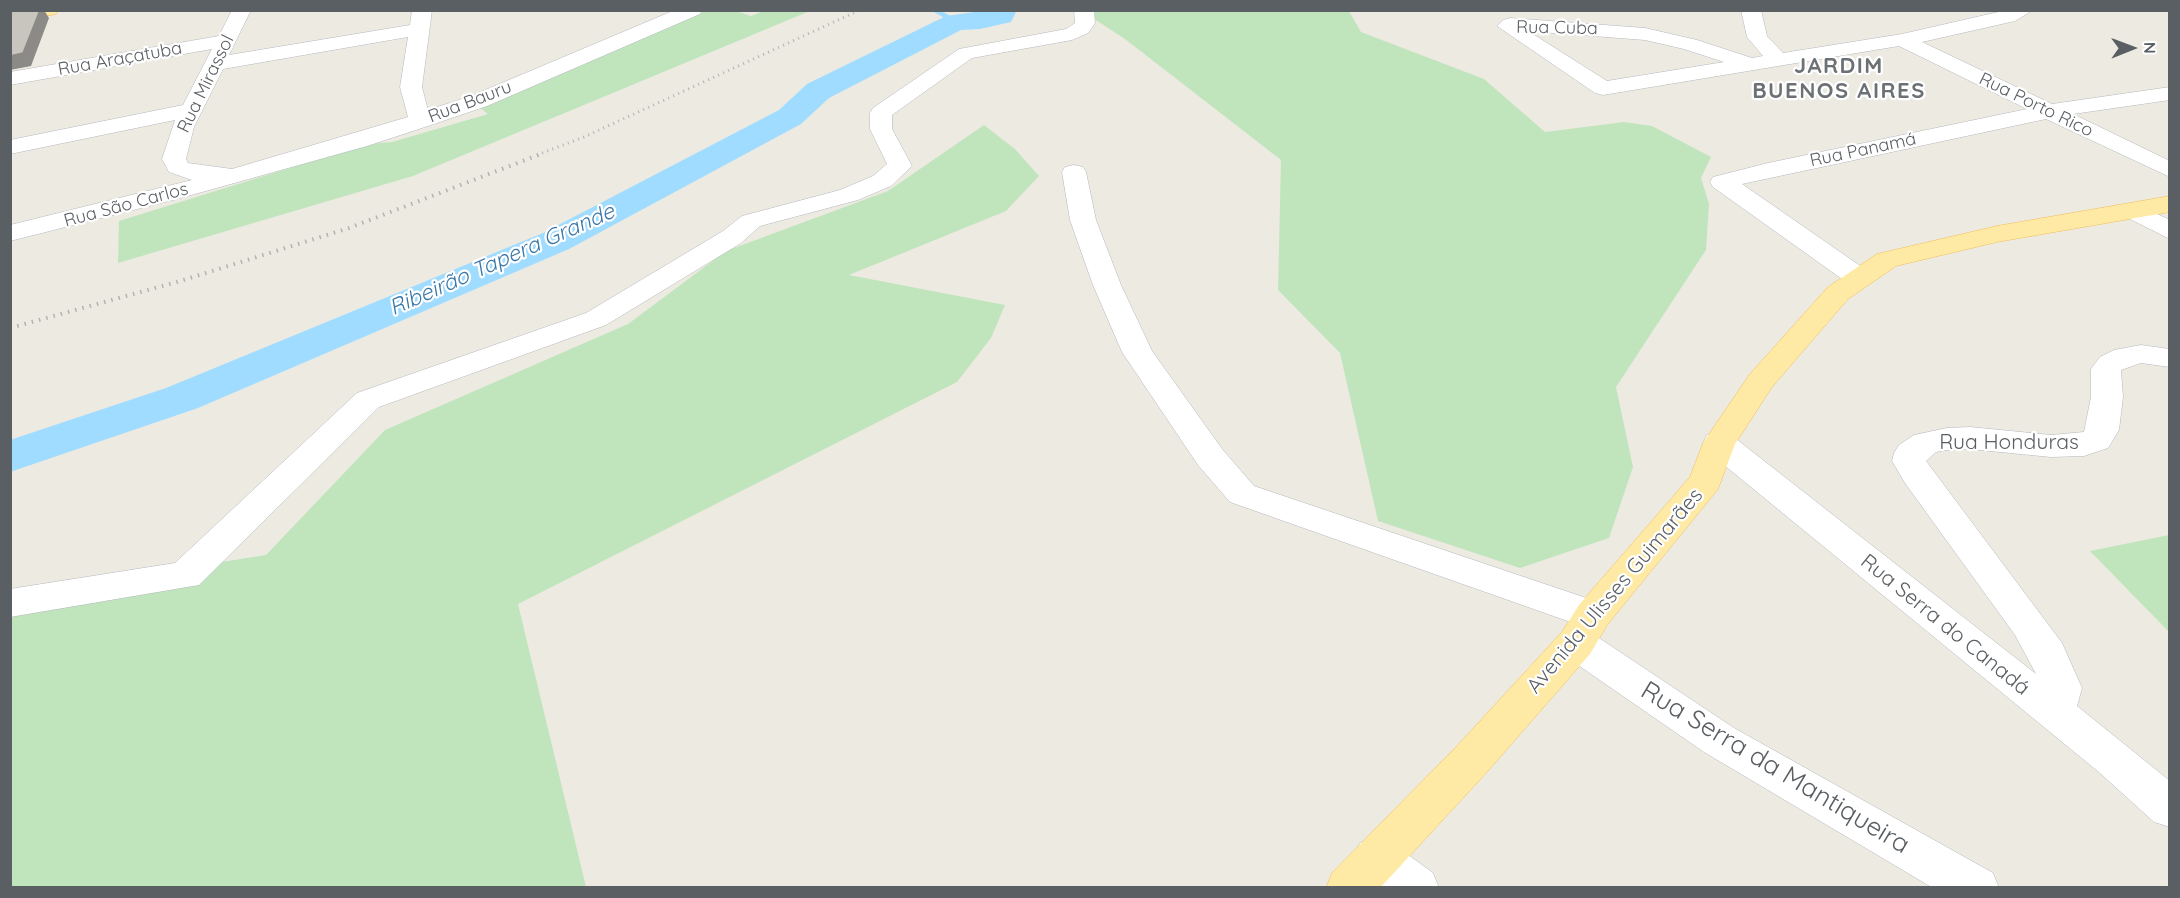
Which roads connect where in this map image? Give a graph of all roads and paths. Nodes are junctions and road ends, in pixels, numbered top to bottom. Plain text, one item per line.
1 (50, 10) edge
2 (242, 10) edge
3 (693, 10) edge
4 (1084, 10) edge
5 (1751, 10) edge
6 (2024, 10) edge
7 (10, 17) edge
8 (643, 19) edge
9 (421, 20) edge
10 (229, 40) junction
11 (1902, 40) junction
12 (1776, 59) junction
13 (216, 64) junction
14 (1750, 64) junction
15 (10, 79) edge
16 (2169, 93) edge
17 (192, 110) junction
18 (2050, 111) junction
19 (420, 121) junction
20 (10, 147) edge
21 (2169, 170) edge
22 (1074, 172) dead end
23 (240, 174) junction
24 (2169, 204) edge
25 (2133, 212) junction
26 (2169, 231) edge
27 (10, 233) edge
28 (1859, 278) junction
29 (2169, 357) edge
30 (1719, 443) junction
31 (10, 603) edge
32 (1585, 629) junction
33 (2051, 711) junction
34 (2169, 808) edge
35 (1363, 873) edge
36 (1416, 888) edge
37 (1976, 888) edge

1 - 7 main road
2 - 10 street, Rua Mirassol
3 - 8 street, Rua Bauru
4 - 31 street
5 - 12 street
6 - 11 street
8 - 19 street, Rua Bauru
9 - 13 street
9 - 19 street
10 - 13 street, Rua Mirassol
10 - 15 street, Rua Araçatuba
11 - 12 street
11 - 18 street, Rua Porto Rico
12 - 14 street
13 - 17 street, Rua Mirassol
14 - 14 street, Rua Cuba
16 - 18 street, Rua Panamá
17 - 20 street
17 - 23 street, Rua Mirassol
18 - 21 street, Rua Porto Rico
18 - 28 street, Rua Panamá
19 - 23 street, Rua Bauru
22 - 32 street, Rua Serra da Mantiqueira
23 - 27 street, Rua São Carlos
24 - 25 main road, Avenida Ulisses Guimarães
25 - 26 street
25 - 28 main road, Avenida Ulisses Guimarães
28 - 30 main road, Avenida Ulisses Guimarães
29 - 33 street, Rua Honduras
30 - 32 main road, Avenida Ulisses Guimarães
30 - 33 street, Rua Serra do Canadá
32 - 35 main road, Avenida Ulisses Guimarães
32 - 37 street, Rua Serra da Mantiqueira
33 - 34 street, Rua Serra do Canadá
35 - 36 street

